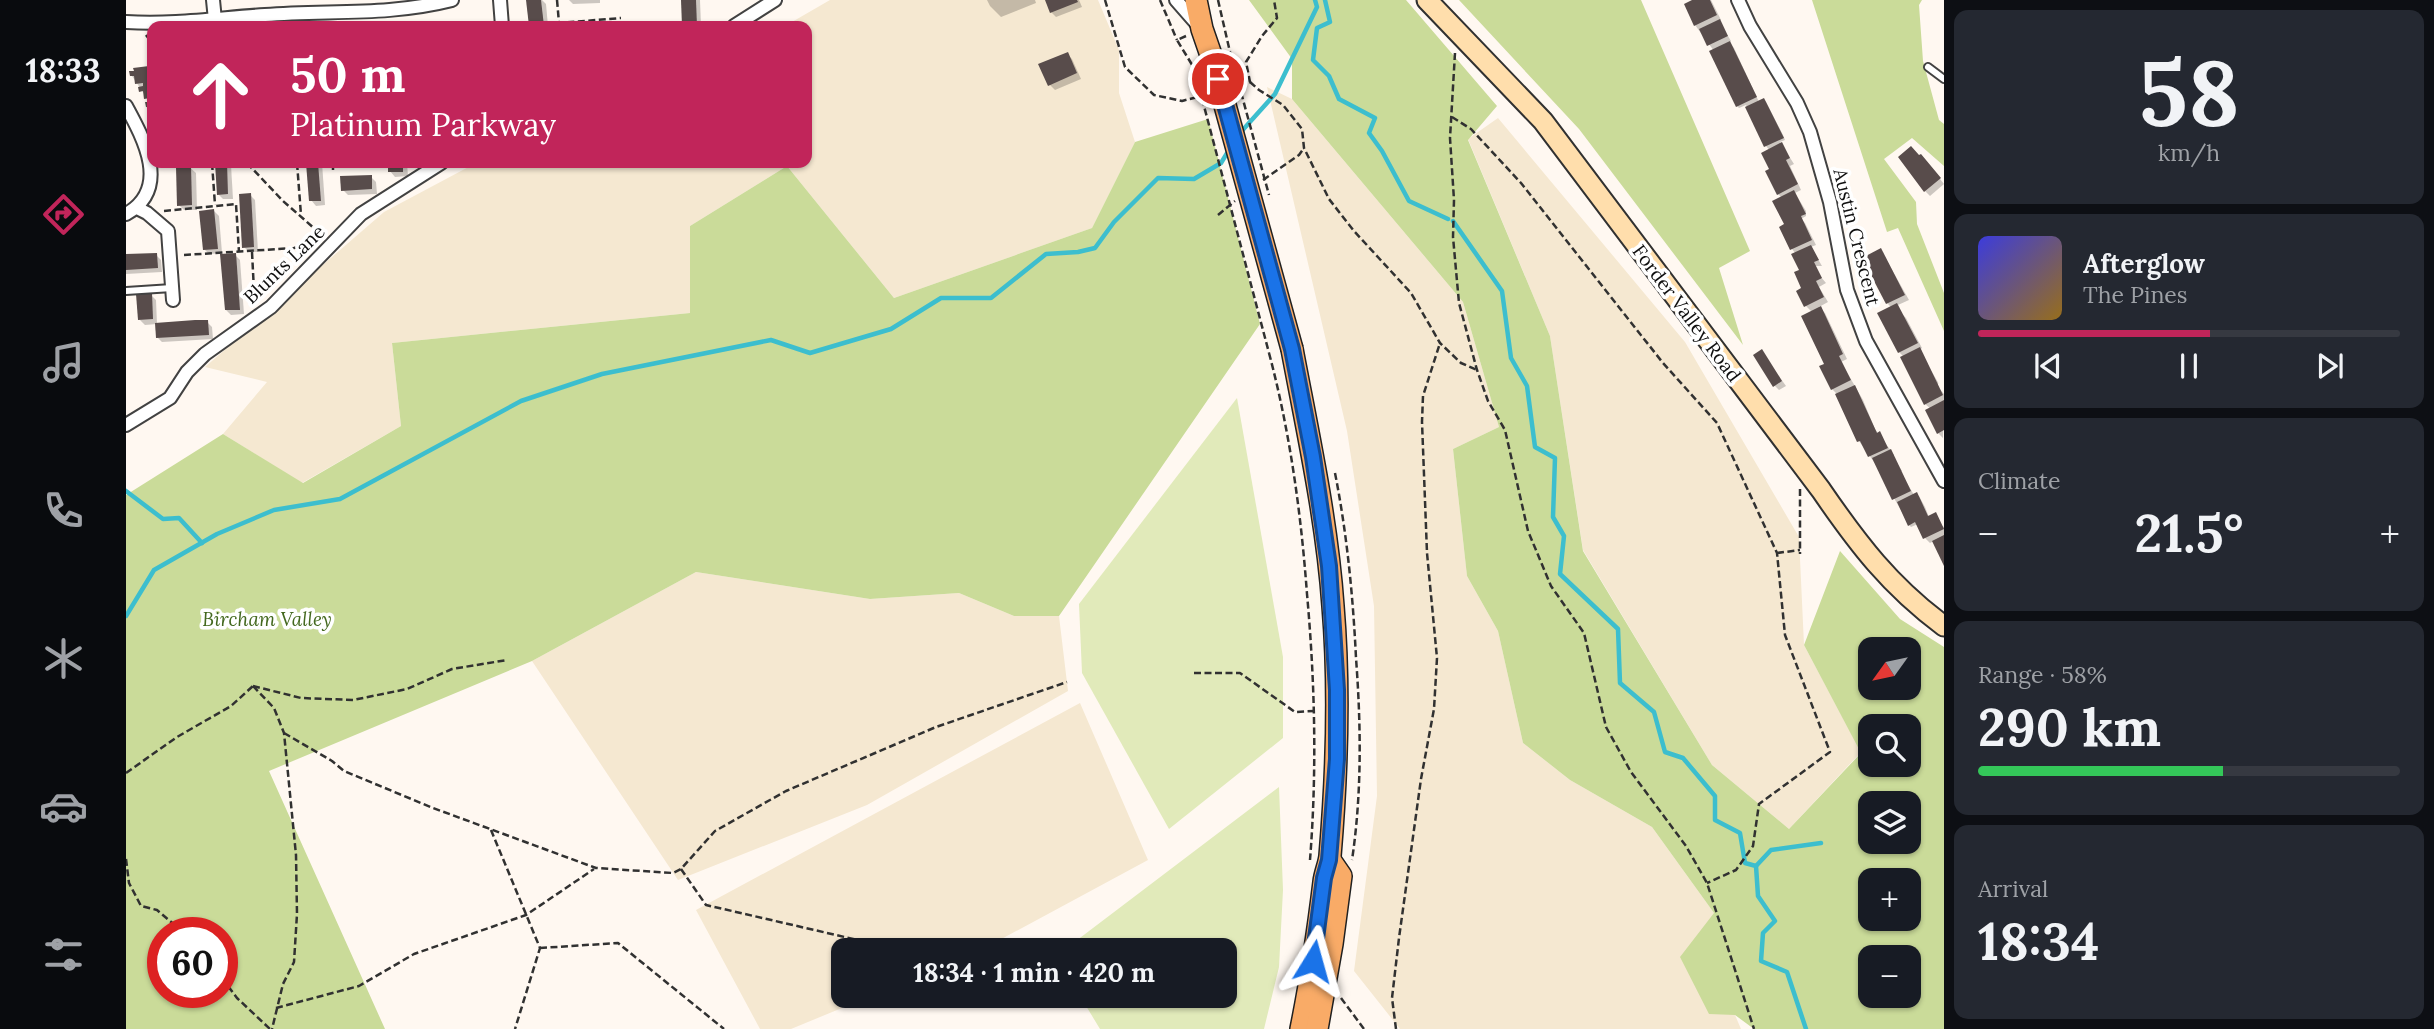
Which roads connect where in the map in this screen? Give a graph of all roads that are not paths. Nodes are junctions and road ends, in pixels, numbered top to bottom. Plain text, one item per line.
1 (213, 0) edge
2 (452, 0) edge
3 (500, 0) edge
4 (775, 0) edge
5 (1176, 0) edge
6 (1186, 0) edge
7 (1196, 0) edge
8 (1427, 0) edge
9 (1738, 0) edge
10 (385, 6) edge
11 (215, 20) junction
12 (267, 20) edge
13 (170, 21) edge
14 (502, 21) edge
15 (742, 21) edge
16 (126, 22) edge
17 (147, 22) edge
18 (1202, 29) junction
19 (1928, 67) dead end
20 (1944, 79) edge
21 (127, 109) edge
22 (147, 151) edge
23 (152, 168) edge
24 (433, 168) edge
25 (136, 212) edge
26 (126, 291) edge
27 (172, 294) joint
28 (126, 425) edge
29 (1944, 481) edge
30 (1944, 626) edge
31 (1320, 862) junction
32 (1301, 1029) edge
33 (1317, 1029) edge

1 - 11 street
2 - 10 street
3 - 14 street
4 - 15 street
5 - 18 street
6 - 18 main road
7 - 18 main road
8 - 30 main road, Forder Valley Road
9 - 29 street, Austin Crescent
10 - 12 street
11 - 12 street
11 - 13 street
16 - 17 street
18 - 31 main road, bridge
19 - 20 lane
21 - 22 street
23 - 25 street
24 - 28 street, Blunts Lane
25 - 27 street
26 - 27 lane
31 - 32 main road
31 - 33 main road

